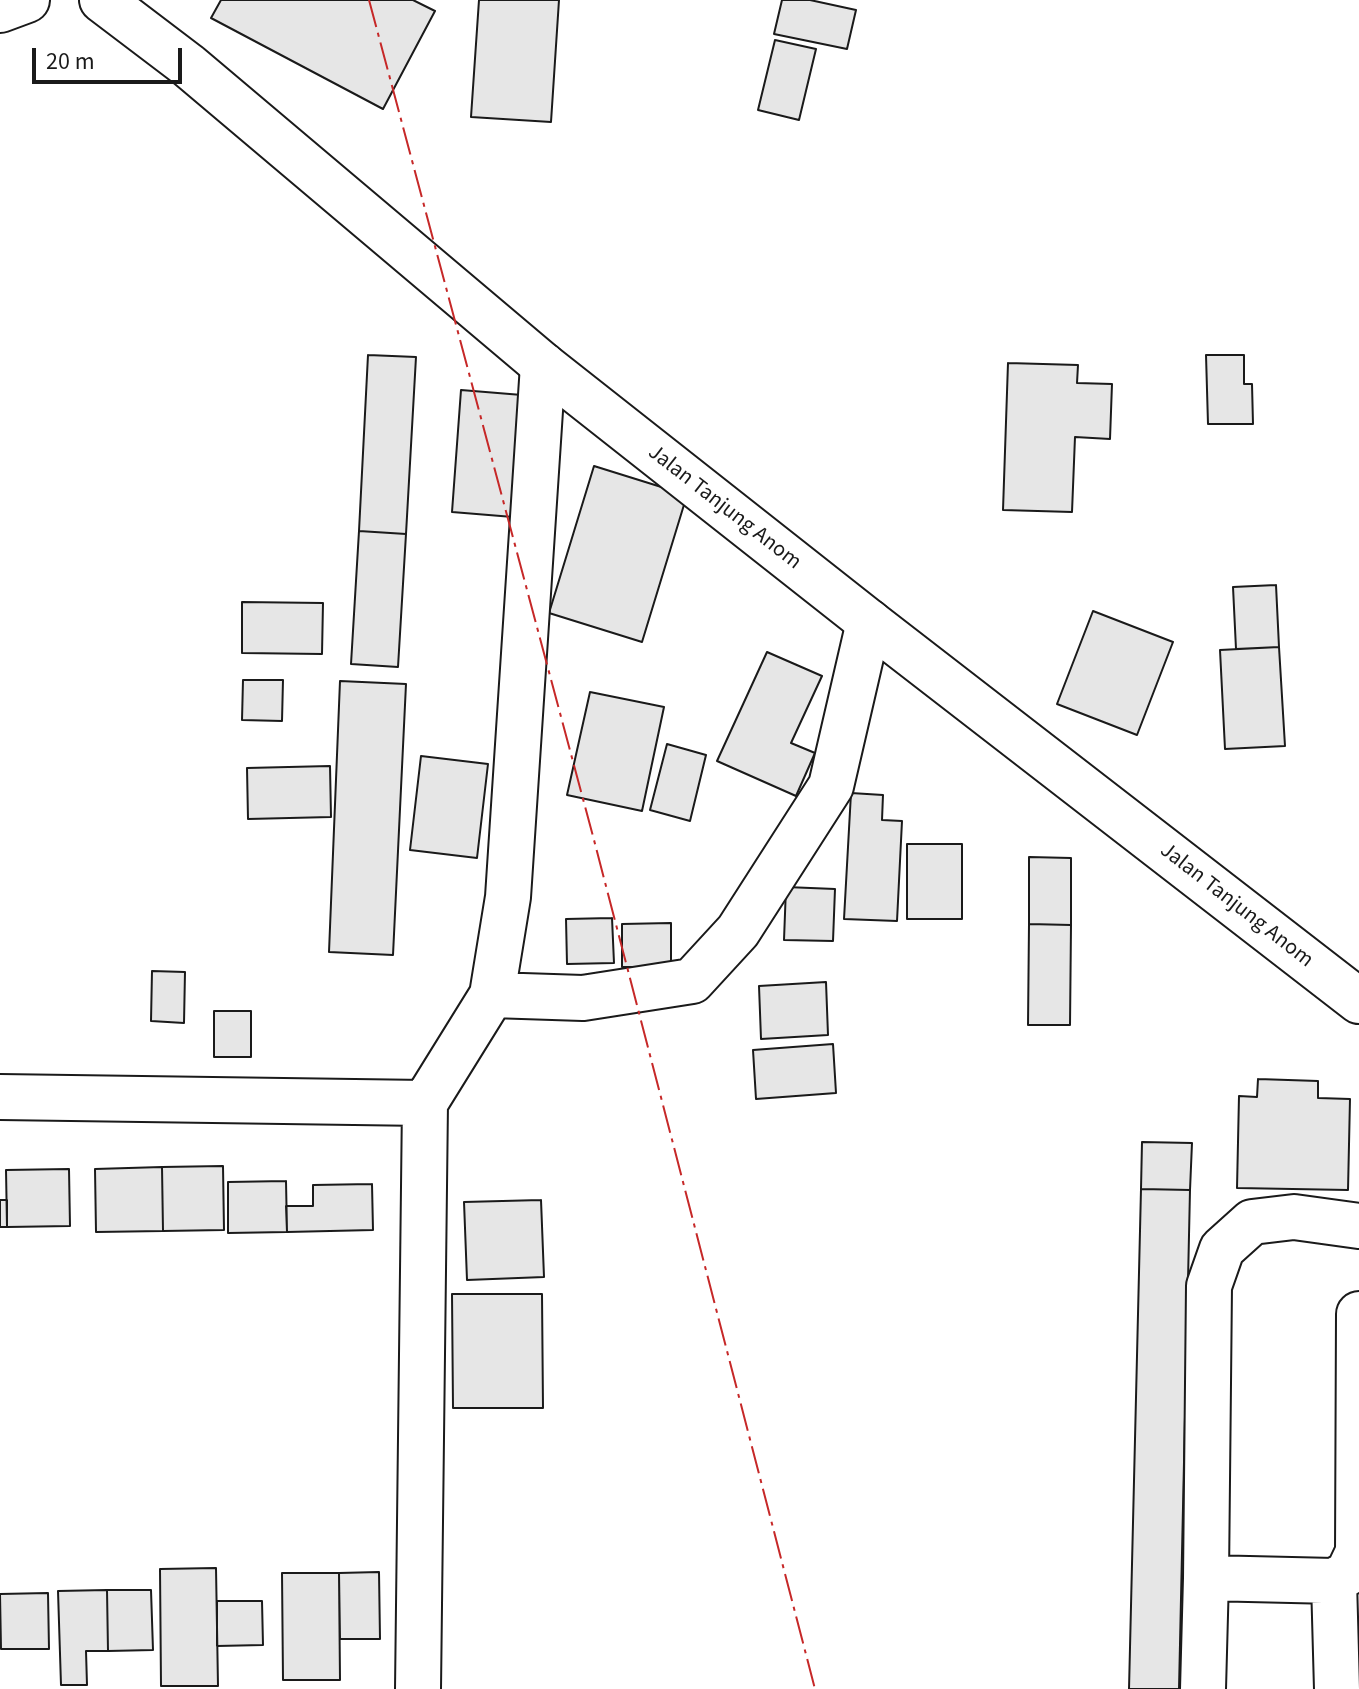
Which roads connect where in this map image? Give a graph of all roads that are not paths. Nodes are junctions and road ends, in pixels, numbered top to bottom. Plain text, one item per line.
1 (27, 0) edge
2 (102, 0) edge
3 (0, 10) edge
4 (543, 365) junction
5 (869, 622) junction
6 (492, 995) junction
7 (1359, 1001) edge
8 (0, 1097) edge
9 (425, 1103) junction
10 (1359, 1226) edge
11 (1359, 1314) edge
12 (1206, 1578) junction
13 (1334, 1581) junction
14 (418, 1689) edge
15 (1203, 1689) edge
16 (1337, 1689) edge

1 - 3 street
2 - 4 street, Jalan Tanjung Anom
4 - 5 street, Jalan Tanjung Anom
4 - 6 street
5 - 6 street
5 - 7 street, Jalan Tanjung Anom
6 - 9 street
8 - 9 street
9 - 14 street
10 - 12 street
11 - 13 street
12 - 13 street
12 - 15 street
13 - 16 street

